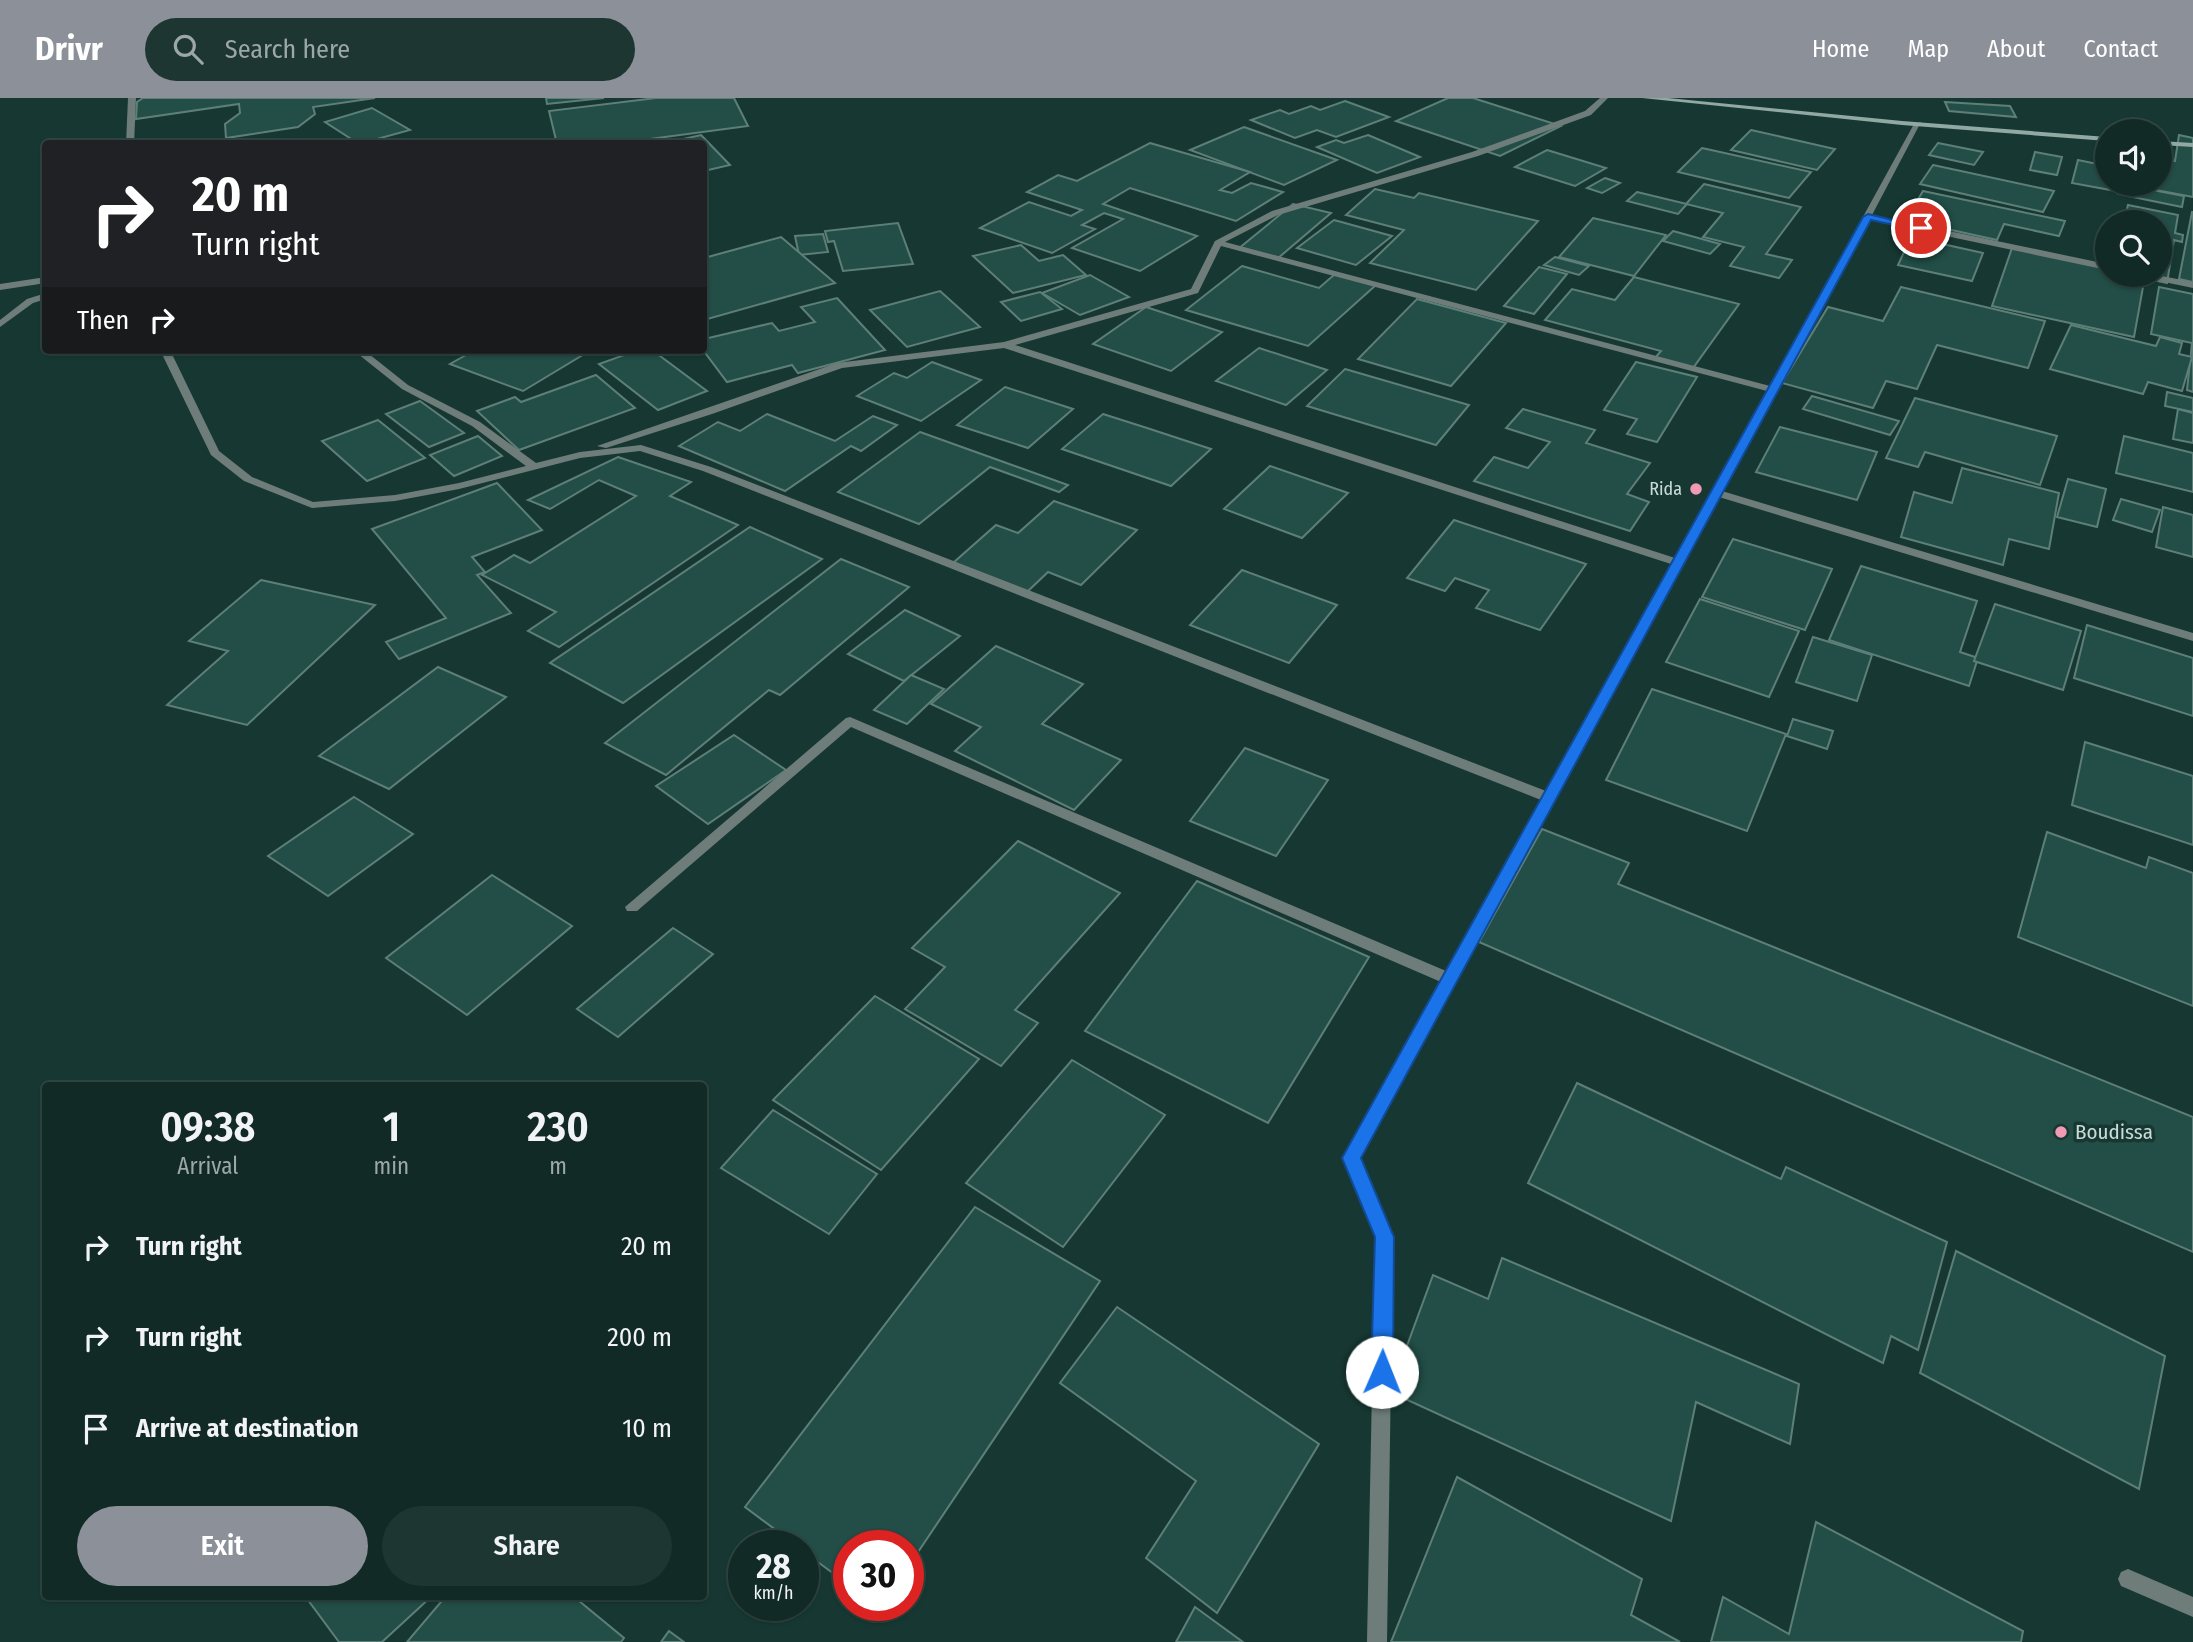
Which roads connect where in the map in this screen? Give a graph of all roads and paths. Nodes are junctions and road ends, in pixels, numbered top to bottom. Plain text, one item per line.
1 (132, 98) edge
2 (1604, 98) edge
3 (1646, 98) edge
4 (1918, 124) junction
5 (2095, 138) edge
6 (130, 140) edge
7 (2172, 144) edge
8 (2193, 145) edge
9 (1868, 217) junction
10 (1218, 243) junction
11 (2095, 264) edge
12 (2172, 281) edge
13 (42, 282) edge
14 (2193, 285) edge
15 (0, 287) edge
16 (42, 297) edge
17 (0, 324) edge
18 (1005, 345) junction
19 (167, 354) edge
20 (363, 354) edge
21 (1773, 390) junction
22 (553, 462) junction
23 (534, 467) junction
24 (1717, 492) junction
25 (1678, 564) junction
26 (2193, 638) edge
27 (1550, 798) junction
28 (632, 907) dead end
29 (1449, 979) junction
30 (2128, 1579) dead end
31 (2193, 1607) edge
32 (1377, 1642) edge

1 - 6 street
2 - 10 street
3 - 4 street
4 - 5 street
4 - 9 street
7 - 8 street
9 - 11 street
9 - 21 street
10 - 18 street
10 - 21 street
12 - 14 street
13 - 15 street
16 - 17 street
18 - 22 street
18 - 25 street
19 - 23 street
20 - 23 street
21 - 24 street
22 - 23 street
22 - 27 street
24 - 25 street
24 - 26 street
25 - 27 street
27 - 29 street
28 - 29 street
29 - 32 street
30 - 31 street

